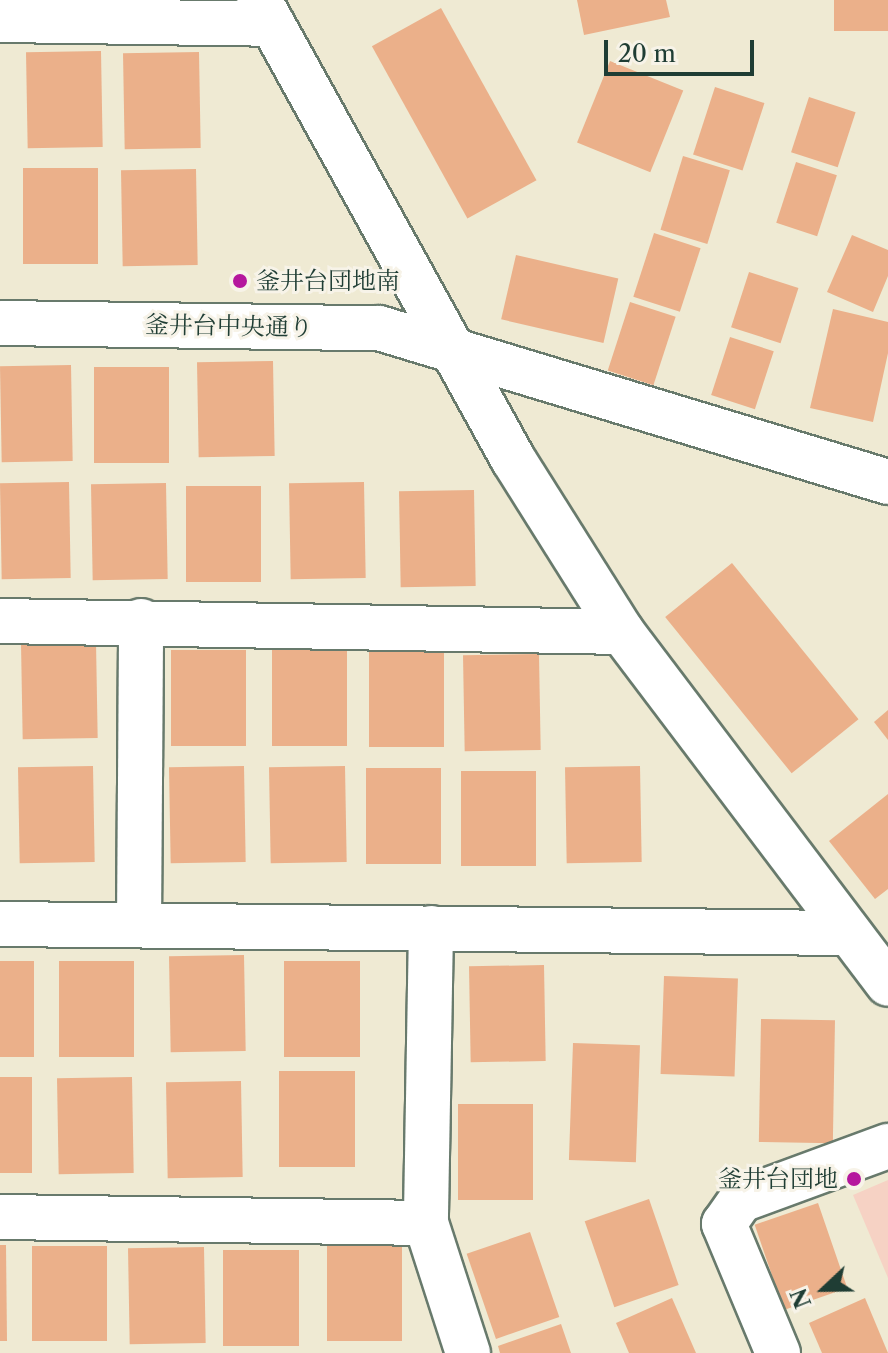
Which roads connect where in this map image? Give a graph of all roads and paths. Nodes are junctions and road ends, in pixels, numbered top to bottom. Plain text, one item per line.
1 (265, 12) edge
2 (0, 20) edge
3 (0, 323) edge
4 (454, 350) junction
5 (888, 482) edge
6 (0, 621) edge
7 (141, 621) junction
8 (622, 632) junction
9 (0, 924) edge
10 (139, 925) junction
11 (431, 928) junction
12 (849, 933) junction
13 (888, 984) edge
14 (888, 1146) edge
15 (0, 1217) edge
16 (426, 1223) junction
17 (468, 1353) edge
18 (778, 1353) edge

1 - 2 street
1 - 4 street
3 - 4 street, 釜井台中央通り
4 - 5 street, 釜井台中央通り
4 - 8 street
6 - 7 street
7 - 8 street
7 - 10 street
8 - 12 street
9 - 10 street
10 - 11 street
11 - 12 street
11 - 16 street
12 - 13 street
14 - 18 street
15 - 16 street
16 - 17 street

